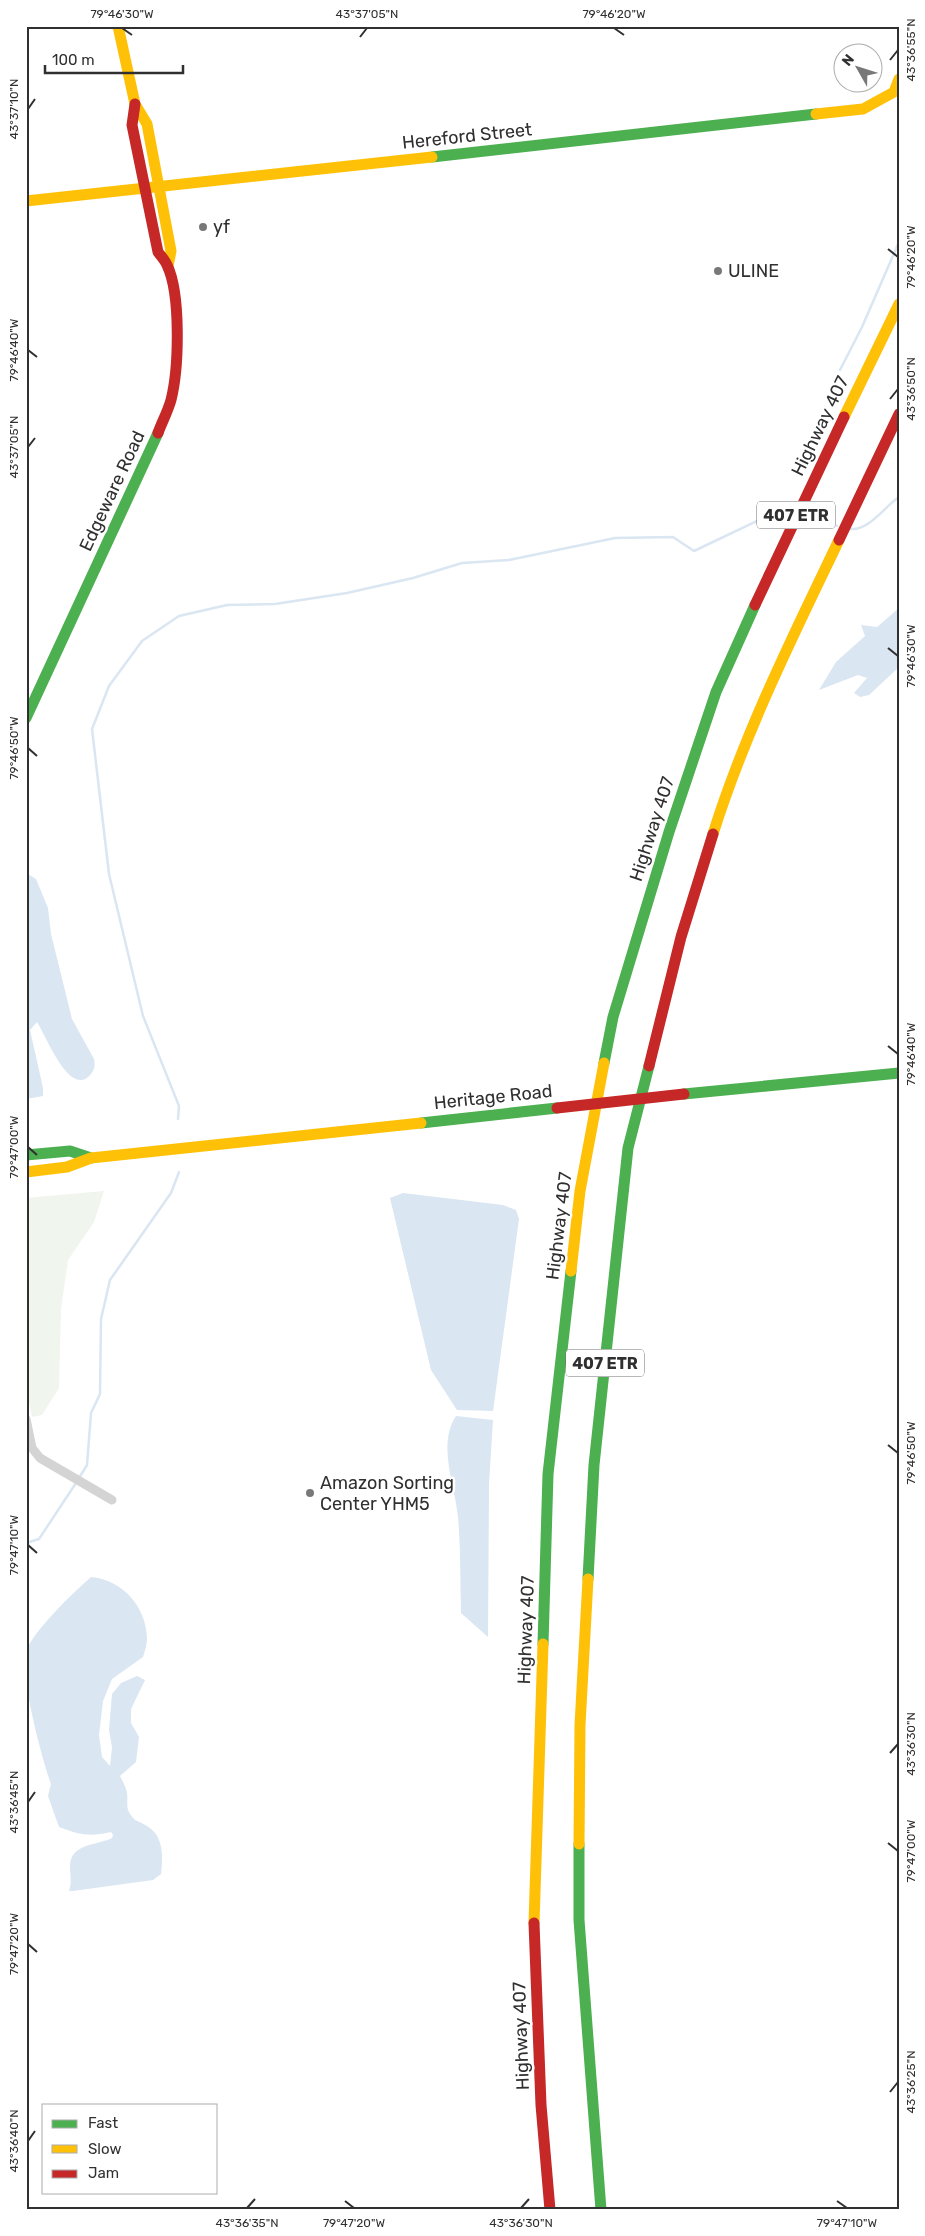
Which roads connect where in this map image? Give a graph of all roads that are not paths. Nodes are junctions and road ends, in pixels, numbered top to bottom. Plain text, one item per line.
1 (118, 26) edge
2 (899, 79) edge
3 (135, 104) junction
4 (159, 188) junction
5 (145, 189) junction
6 (26, 201) edge
7 (168, 266) junction
8 (899, 304) edge
9 (899, 414) edge
10 (26, 718) edge
11 (899, 1073) edge
12 (26, 1155) edge
13 (91, 1158) junction
14 (26, 1172) edge
15 (26, 1419) edge
16 (112, 1500) dead end
17 (550, 2210) edge
18 (601, 2210) edge

1 - 3 main road, Edgeware Road
2 - 4 main road, Hereford Street
3 - 4 main road, Edgeware Road
3 - 5 main road, Edgeware Road
4 - 5 main road, Hereford Street
4 - 7 main road, Edgeware Road
5 - 6 main road, Hereford Street
5 - 7 main road, Edgeware Road
7 - 10 main road, Edgeware Road
8 - 17 main road, Highway 407 / 407 ETR
9 - 18 main road, 407 ETR
11 - 13 main road, Heritage Road, bridge
12 - 13 main road, Heritage Road
13 - 14 main road, Heritage Road
15 - 16 street

